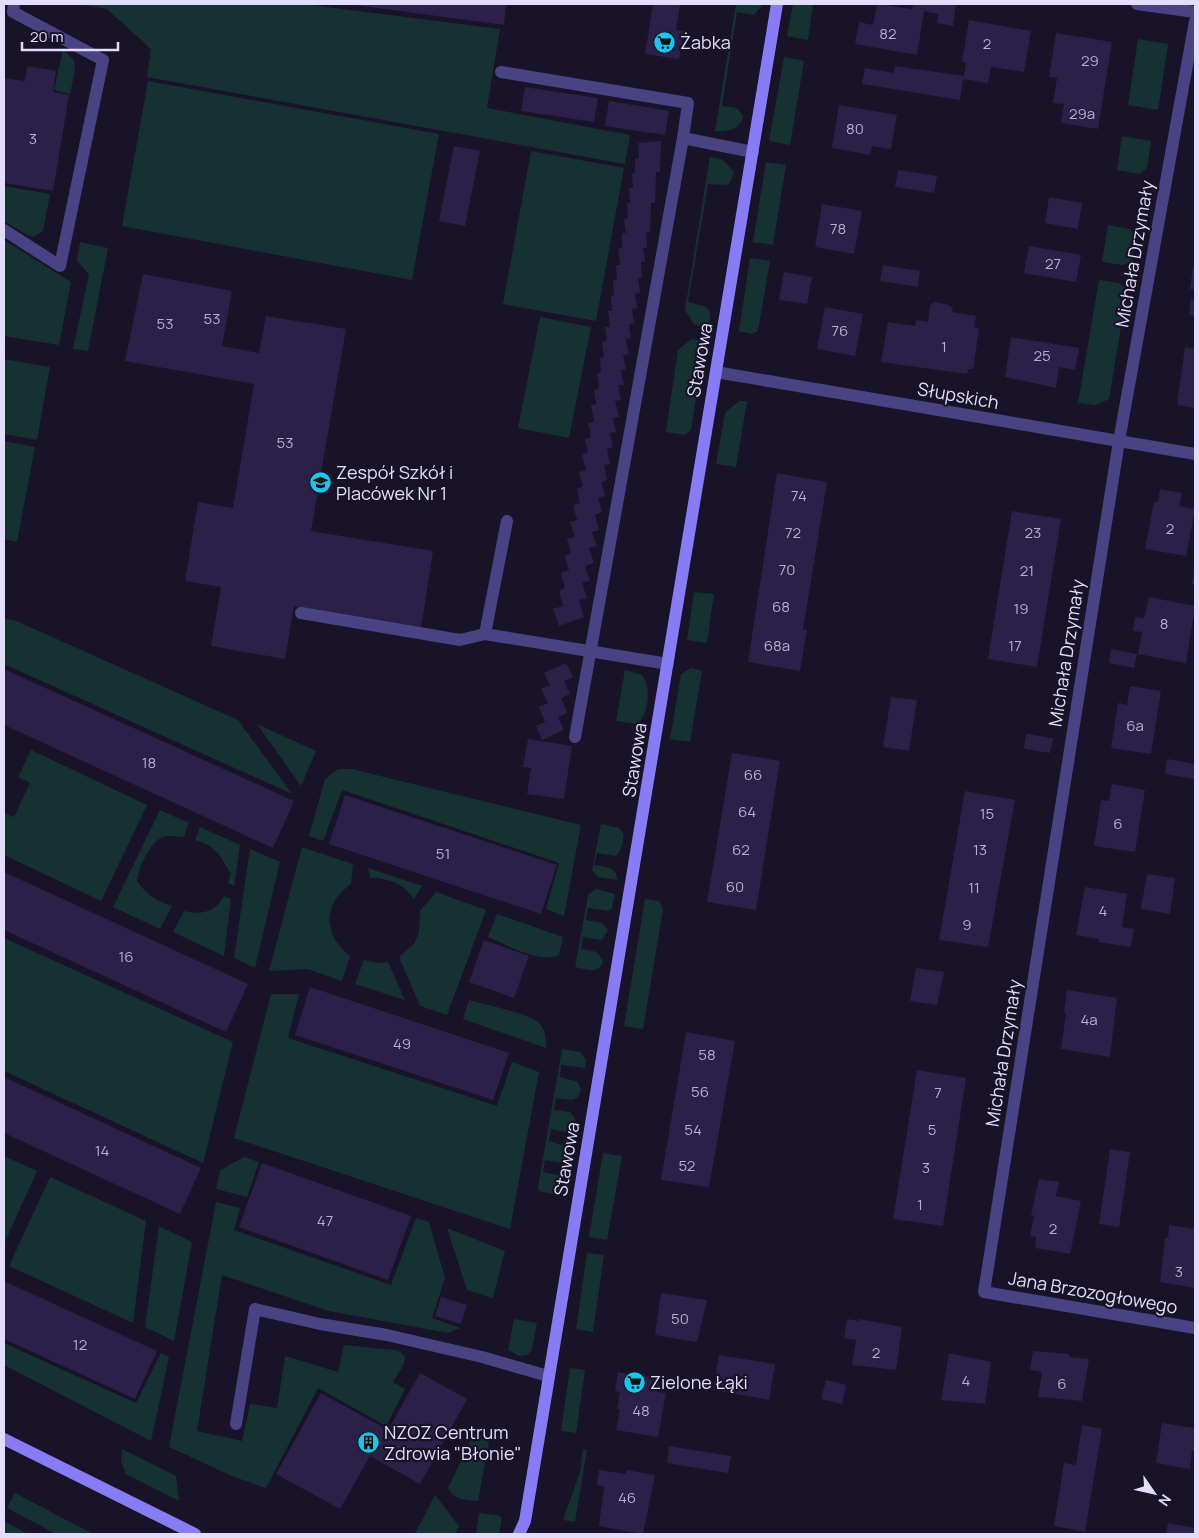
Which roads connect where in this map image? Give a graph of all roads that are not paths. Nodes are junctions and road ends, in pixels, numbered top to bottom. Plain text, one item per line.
1 (14, 4) edge
2 (777, 4) edge
3 (1137, 4) edge
4 (1195, 12) edge
5 (1195, 21) edge
6 (501, 72) dead end
7 (682, 138) junction
8 (753, 152) junction
9 (4, 230) edge
10 (716, 372) junction
11 (1119, 441) junction
12 (1195, 454) edge
13 (507, 521) dead end
14 (301, 613) dead end
15 (485, 634) junction
16 (591, 652) junction
17 (668, 664) junction
18 (575, 737) dead end
19 (984, 1292) joint
20 (1195, 1328) edge
21 (548, 1376) junction
22 (236, 1424) dead end
23 (4, 1439) edge
24 (525, 1521) junction
25 (195, 1534) edge
26 (519, 1534) edge
27 (528, 1534) edge

1 - 9 street
2 - 8 street, Stawowa
3 - 4 street
5 - 11 street, Michała Drzymały
6 - 7 street
7 - 8 street
7 - 16 street
8 - 10 street, Stawowa
10 - 11 street, Słupskich
10 - 17 street, Stawowa
11 - 12 street, Słupskich
11 - 19 street, Michała Drzymały
13 - 15 street
14 - 15 street
15 - 16 street
16 - 17 street
16 - 18 street
17 - 21 street, Stawowa
19 - 20 street, Jana Brzozogłowego
21 - 22 street
21 - 24 street, Stawowa
23 - 25 street
24 - 26 street, Stawowa
24 - 27 street, Stawowa

